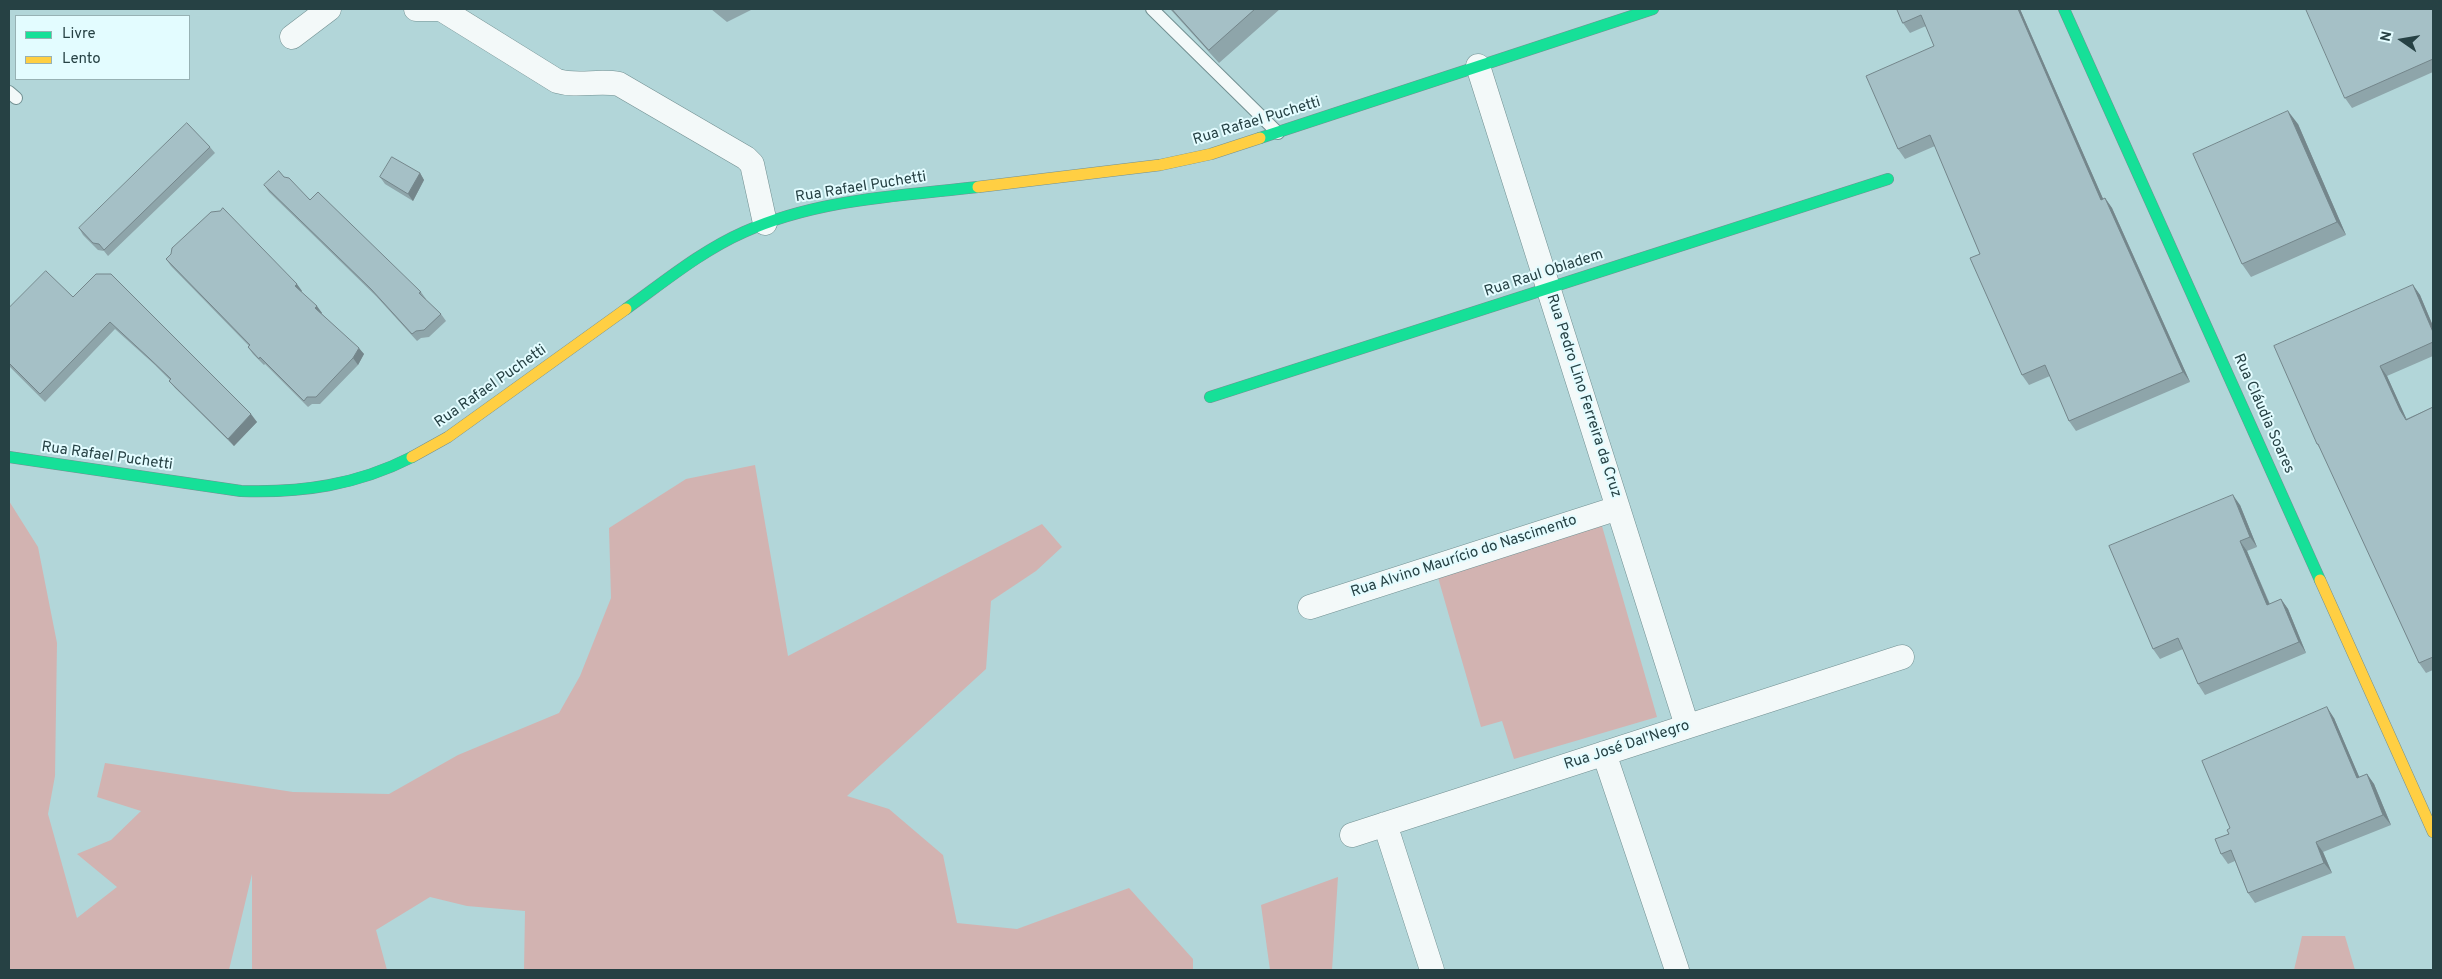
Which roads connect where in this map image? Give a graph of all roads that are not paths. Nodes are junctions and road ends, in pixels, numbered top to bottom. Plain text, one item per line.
1 (329, 9) edge
2 (416, 9) edge
3 (441, 9) edge
4 (1152, 9) edge
5 (1653, 9) edge
6 (2064, 9) edge
7 (292, 38) dead end
8 (1478, 66) junction
9 (1278, 133) junction
10 (1888, 178) dead end
11 (765, 223) junction
12 (1549, 288) junction
13 (1210, 397) dead end
14 (9, 457) edge
15 (1618, 508) junction
16 (1310, 607) dead end
17 (1902, 657) dead end
18 (1687, 726) junction
19 (1604, 753) junction
20 (1385, 824) junction
21 (2433, 832) edge
22 (1352, 835) dead end
23 (1432, 970) edge
24 (1677, 970) edge

1 - 7 street
2 - 3 street
3 - 11 street
4 - 9 lane
5 - 8 street, Rua Rafael Puchetti
6 - 21 street, Rua Cláudia Soares
8 - 9 street, Rua Rafael Puchetti
8 - 12 street, Rua Pedro Lino Ferreira da Cruz
9 - 11 street, Rua Rafael Puchetti
10 - 12 street, Rua Raul Obladem
11 - 14 street, Rua Rafael Puchetti
12 - 13 street, Rua Raul Obladem
12 - 15 street, Rua Pedro Lino Ferreira da Cruz
15 - 16 street, Rua Alvino Maurício do Nascimento
15 - 18 street, Rua Pedro Lino Ferreira da Cruz
17 - 18 street, Rua José Dal'Negro
18 - 19 street, Rua José Dal'Negro
19 - 20 street, Rua José Dal'Negro
19 - 24 street
20 - 22 street, Rua José Dal'Negro
20 - 23 street

